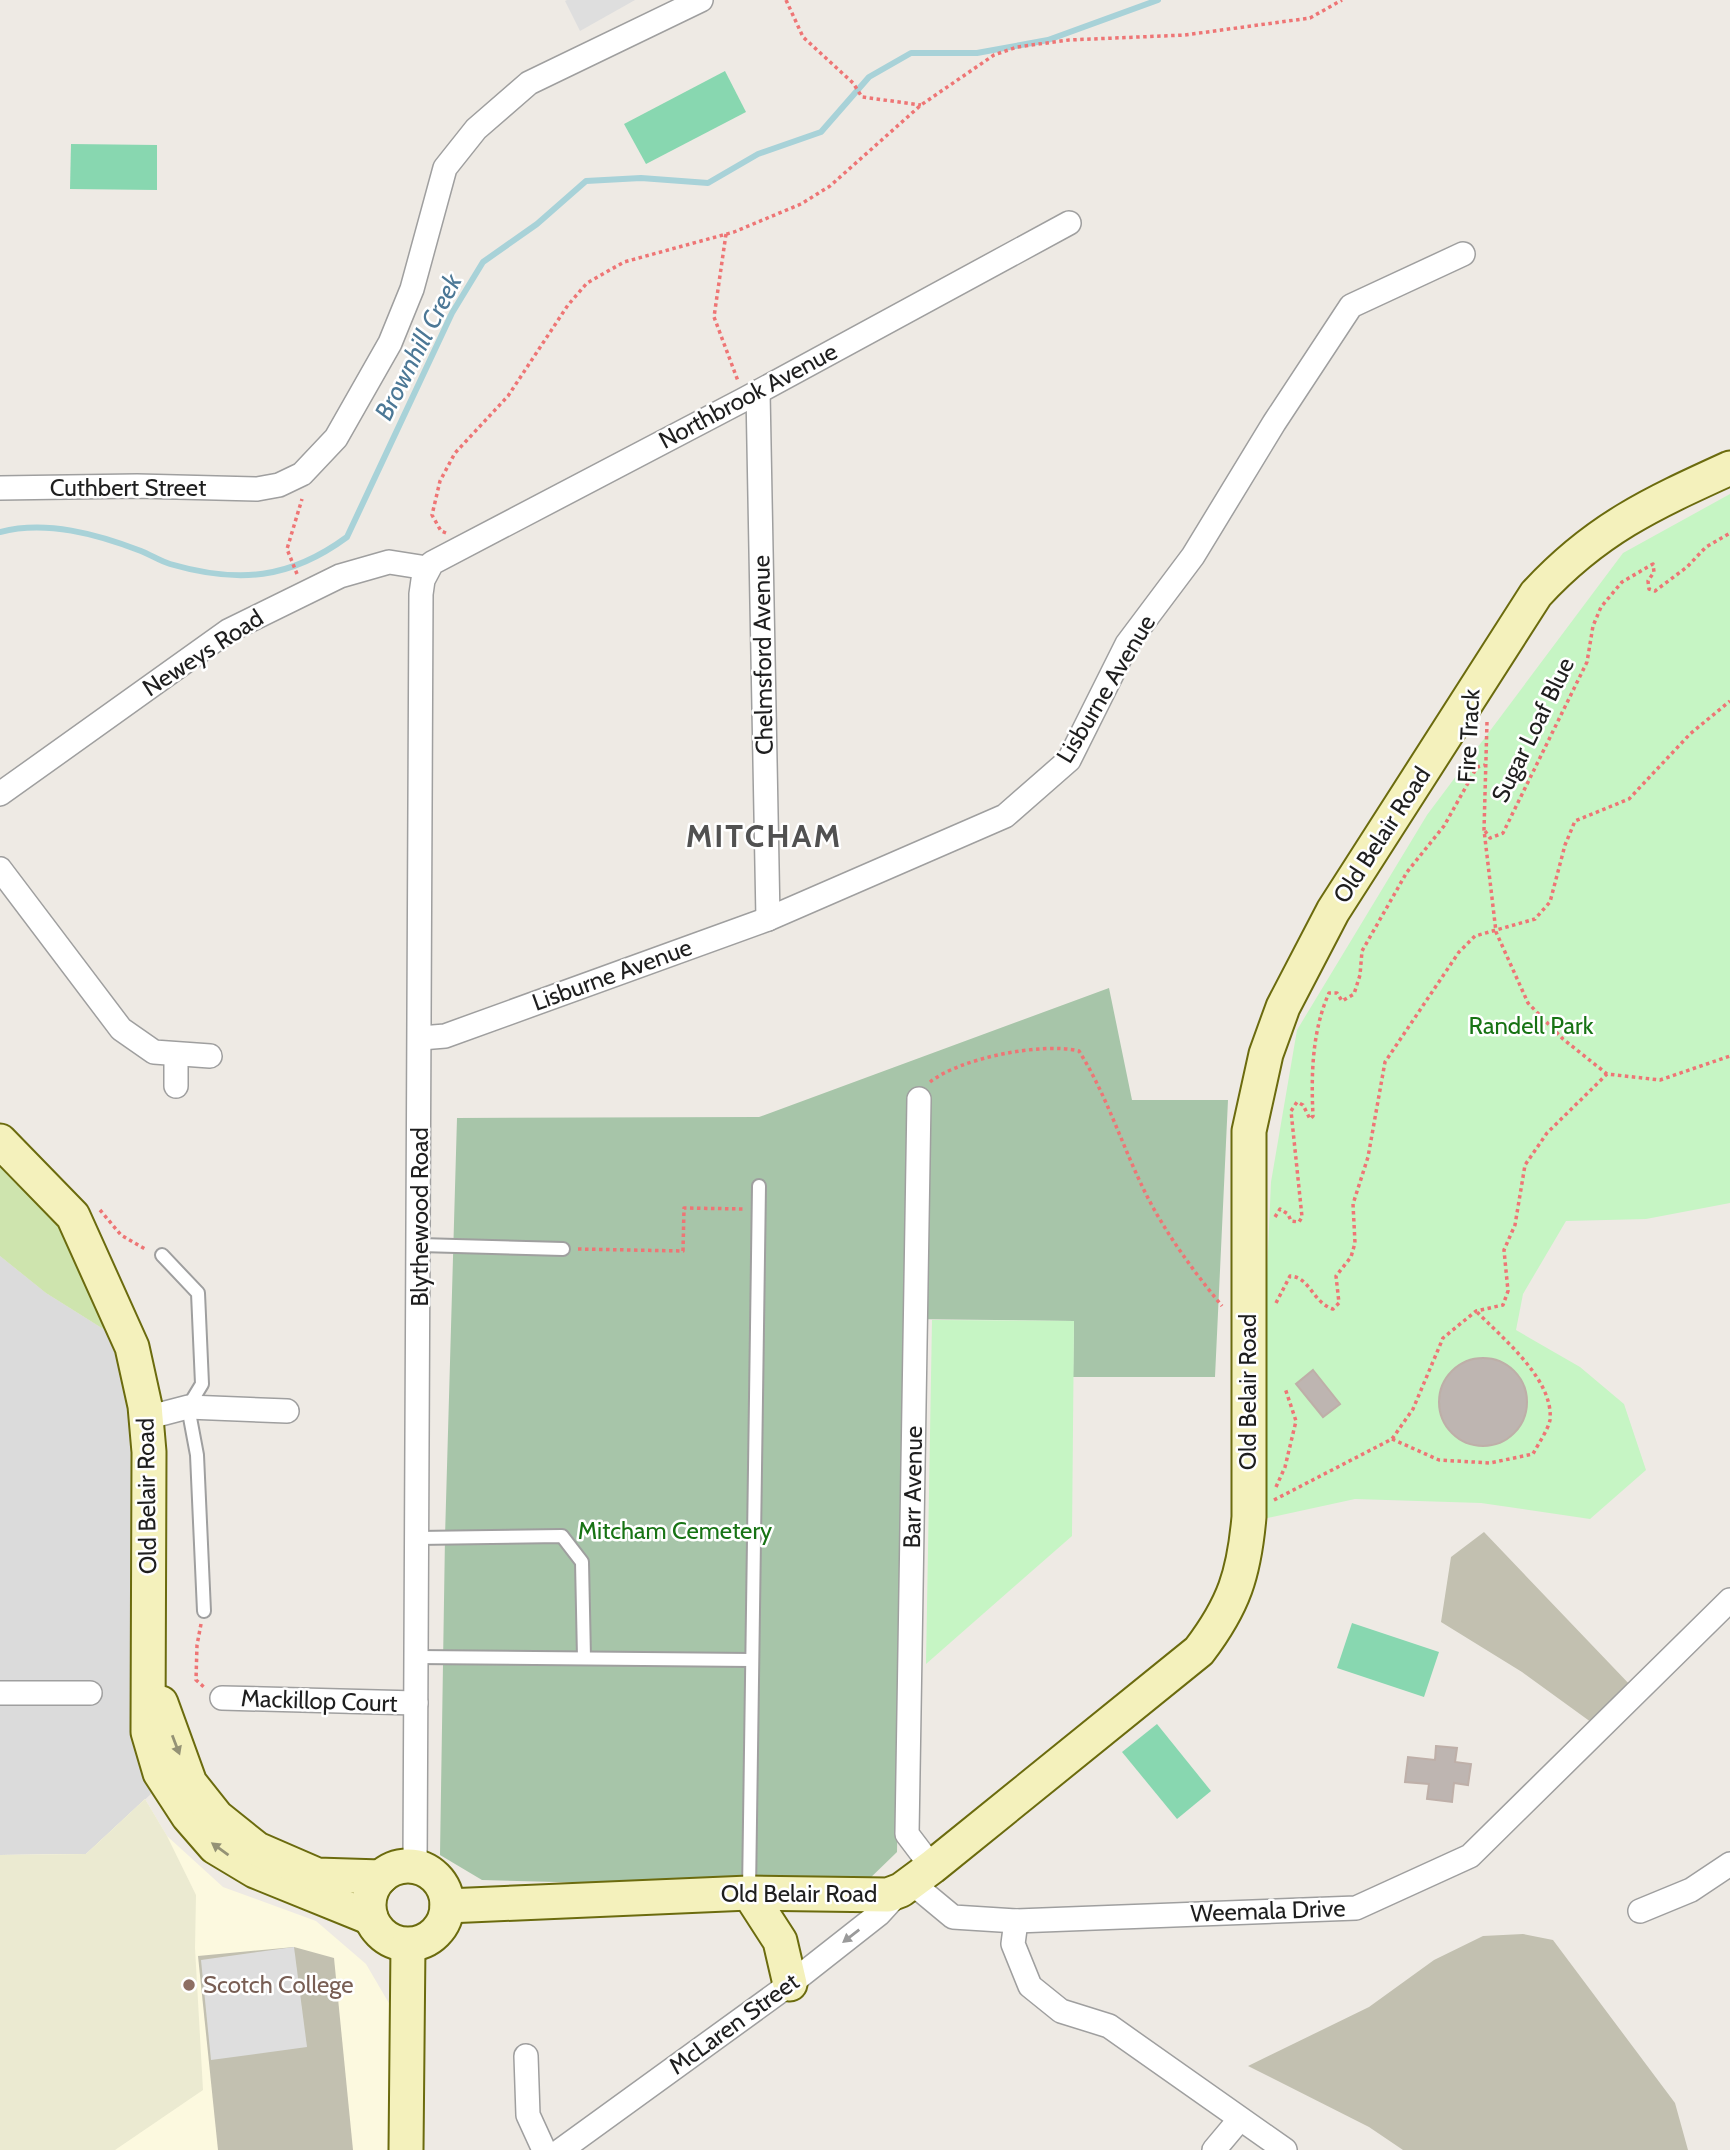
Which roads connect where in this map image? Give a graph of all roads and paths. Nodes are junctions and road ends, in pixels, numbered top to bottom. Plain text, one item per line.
1 (701, 0) edge
2 (786, 0) edge
3 (1342, 0) edge
4 (921, 105) junction
5 (1069, 223) dead end
6 (726, 234) junction
7 (1463, 254) dead end
8 (752, 395) junction
9 (1730, 468) edge
10 (296, 477) junction
11 (0, 488) edge
12 (1730, 533) edge
13 (471, 543) junction
14 (427, 568) junction
15 (298, 576) dead end
16 (1730, 701) edge
17 (1487, 713) dead end
18 (1485, 765) junction
19 (0, 794) edge
20 (1484, 830) junction
21 (0, 869) edge
22 (768, 919) junction
23 (1496, 932) junction
24 (421, 1038) junction
25 (176, 1055) junction
26 (210, 1056) dead end
27 (1730, 1056) edge
28 (1607, 1074) junction
29 (176, 1086) dead end
30 (919, 1099) joint
31 (0, 1141) edge
32 (0, 1165) edge
33 (758, 1186) dead end
34 (758, 1209) junction
35 (1274, 1225) dead end
36 (419, 1245) junction
37 (563, 1249) joint
38 (162, 1255) dead end
39 (94, 1261) junction
40 (1275, 1288) dead end
41 (1223, 1308) dead end
42 (1476, 1311) junction
43 (1285, 1388) dead end
44 (188, 1407) junction
45 (288, 1411) dead end
46 (146, 1418) junction
47 (1392, 1439) junction
48 (1269, 1490) dead end
49 (1270, 1502) junction
50 (417, 1538) junction
51 (1730, 1600) edge
52 (205, 1611) joint
53 (148, 1656) junction
54 (416, 1657) junction
55 (584, 1658) junction
56 (752, 1660) junction
57 (0, 1693) edge
58 (90, 1693) dead end
59 (222, 1698) joint
60 (416, 1703) junction
61 (1730, 1864) edge
62 (415, 1867) junction
63 (381, 1877) junction
64 (915, 1880) junction
65 (749, 1893) junction
66 (447, 1906) junction
67 (1640, 1911) dead end
68 (370, 1918) junction
69 (1016, 1921) junction
70 (408, 1945) junction
71 (790, 1984) junction
72 (526, 2056) dead end
73 (1241, 2119) junction
74 (406, 2150) edge
75 (544, 2150) edge
76 (561, 2150) edge
77 (1214, 2150) edge
78 (1285, 2150) edge

1 - 10 street
2 - 4 path
3 - 4 path
4 - 6 path
5 - 8 street, Northbrook Avenue
6 - 8 path
6 - 13 path
7 - 22 street, Lisburne Avenue
8 - 13 street, Northbrook Avenue
8 - 22 street, Chelmsford Avenue
9 - 64 main road, Old Belair Road
10 - 11 street, Cuthbert Street
10 - 15 path
12 - 20 path, Sugar Loaf Blue
13 - 14 street, Northbrook Avenue
14 - 19 street, Neweys Road
14 - 24 street, Blythewood Road
16 - 23 path
17 - 18 path, Fire Track
18 - 20 path, Fire Track
18 - 35 path, Sugar Loaf Blue
20 - 23 path, Fire Track
21 - 25 street
22 - 24 street, Lisburne Avenue
23 - 28 path, Fire Track
23 - 40 path
24 - 36 street, Blythewood Road
25 - 26 street
25 - 29 street
27 - 28 path
28 - 42 path
30 - 41 path
30 - 64 street, Barr Avenue
31 - 39 main road, Old Belair Road
32 - 39 main road, Old Belair Road
33 - 34 lane
34 - 37 path
34 - 56 lane
36 - 37 lane
36 - 50 street, Blythewood Road
38 - 44 lane
39 - 46 main road, Old Belair Road
42 - 47 path
42 - 47 path
43 - 49 path
44 - 45 street
44 - 46 street
44 - 52 lane
46 - 53 main road, Old Belair Road
47 - 49 path
48 - 49 path
50 - 54 street, Blythewood Road
50 - 55 lane
51 - 69 street, Weemala Drive
52 - 59 path
53 -> 63 main road, Old Belair Road
68 -> 53 main road, Old Belair Road
54 - 55 lane
54 - 60 street, Blythewood Road
55 - 56 lane
56 - 65 lane
57 - 58 street
59 - 60 street, Mackillop Court
60 - 62 street, Blythewood Road
61 - 67 street
62 - 63 main road
62 - 66 main road
63 - 68 main road
64 - 65 main road, Old Belair Road
64 - 69 street, Weemala Drive
64 -> 71 street, McLaren Street
65 - 66 main road, Old Belair Road
65 - 71 main road
66 - 70 main road
68 - 70 main road
69 - 73 street
70 - 74 main road
71 - 76 street, McLaren Street
72 - 75 street
73 - 77 street
73 - 78 street

